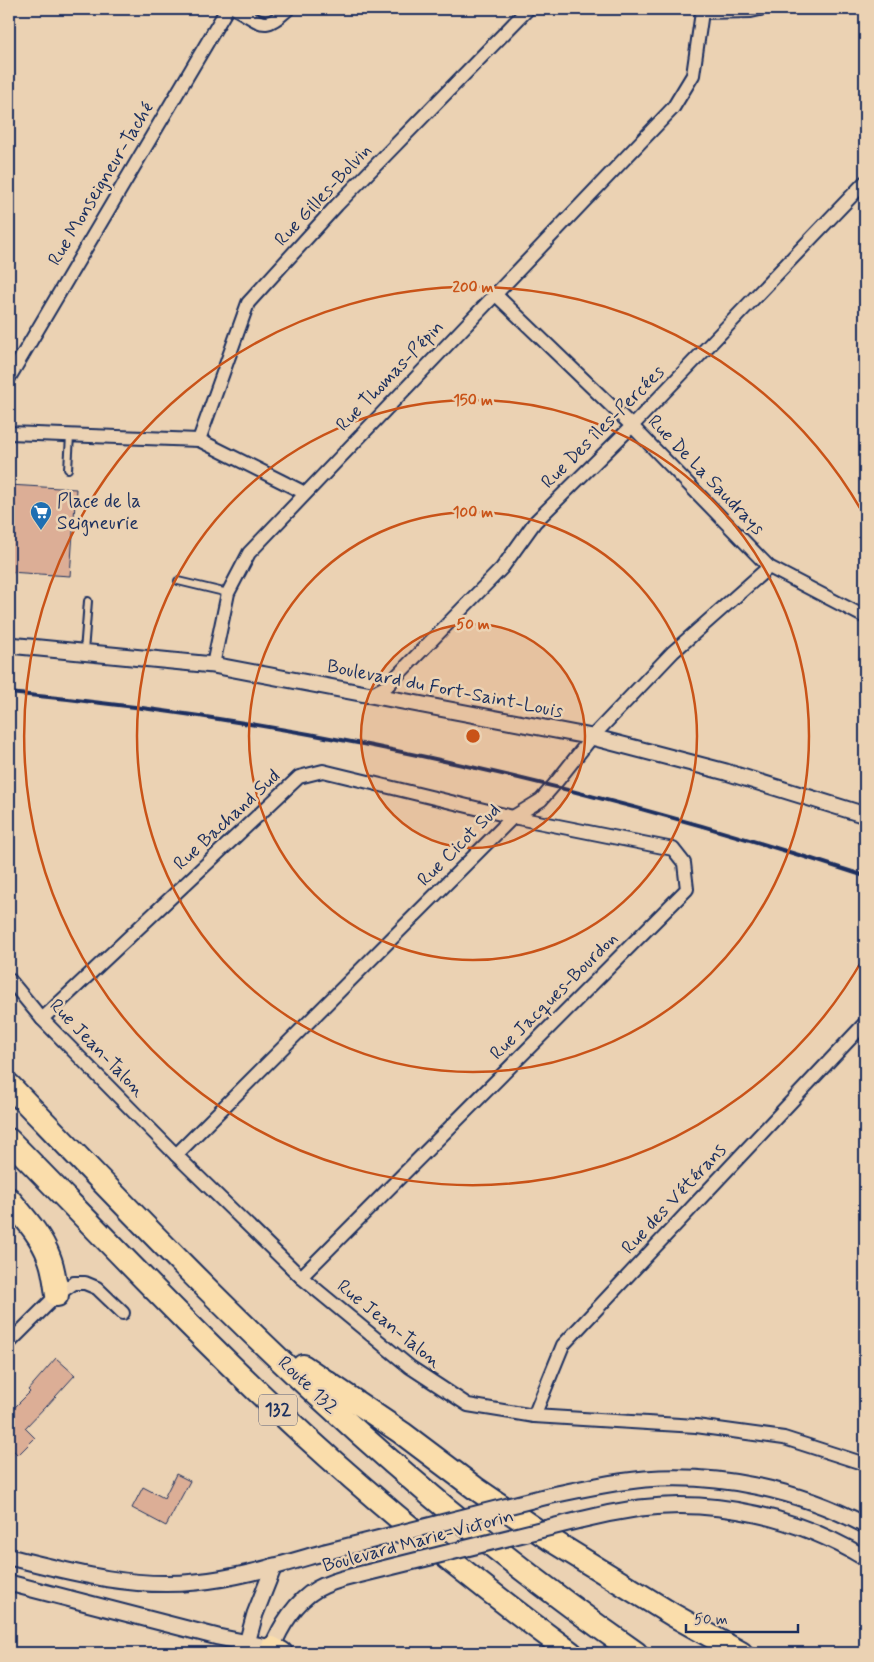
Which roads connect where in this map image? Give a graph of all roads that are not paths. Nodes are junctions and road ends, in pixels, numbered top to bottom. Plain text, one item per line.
1 (226, 9) edge
2 (236, 9) edge
3 (288, 9) edge
4 (528, 9) edge
5 (760, 9) edge
6 (702, 11) edge
7 (865, 182) edge
8 (495, 294) junction
9 (9, 378) edge
10 (632, 426) junction
11 (9, 433) edge
12 (70, 436) junction
13 (200, 440) junction
14 (68, 469) dead end
15 (305, 493) junction
16 (769, 566) junction
17 (178, 581) dead end
18 (228, 593) junction
19 (88, 601) dead end
20 (865, 618) edge
21 (9, 645) edge
22 (84, 652) junction
23 (213, 665) junction
24 (368, 696) junction
25 (592, 737) junction
26 (865, 815) edge
27 (513, 817) junction
28 (9, 979) edge
29 (42, 1019) junction
30 (865, 1023) edge
31 (9, 1085) edge
32 (9, 1140) edge
33 (176, 1155) junction
34 (9, 1199) edge
35 (302, 1277) junction
36 (57, 1295) junction
37 (122, 1313) dead end
38 (247, 1328) junction
39 (9, 1344) edge
40 (534, 1416) junction
41 (865, 1464) edge
42 (865, 1525) edge
43 (9, 1557) edge
44 (865, 1558) edge
45 (274, 1566) junction
46 (9, 1583) edge
47 (247, 1643) junction
48 (277, 1651) edge
49 (571, 1653) edge
50 (636, 1653) edge
51 (741, 1653) edge

1 - 9 street, Rue Monseigneur-Taché
2 - 3 street
4 - 13 street, Rue Gilles-Bolvin
5 - 6 street
6 - 8 street, Rue Thomas-Pépin
7 - 10 street, Rue Des îles-Percées
8 - 10 street, Rue De La Saudrays
8 - 15 street, Rue Thomas-Pépin
10 - 16 street, Rue De La Saudrays
10 - 24 street, Rue Des îles-Percées
11 - 12 street
12 - 13 street
12 - 14 lane
13 - 15 street
15 - 18 street, Rue Thomas-Pépin
16 - 20 street, Rue De La Saudrays
16 - 25 street, Rue Cicot Sud
17 - 18 lane
18 - 23 street, Rue Thomas-Pépin
19 - 22 lane
21 - 22 street, Boulevard du Fort-Saint-Louis
22 - 23 street, Boulevard du Fort-Saint-Louis
23 - 24 street, Boulevard du Fort-Saint-Louis
24 - 25 street, Boulevard du Fort-Saint-Louis
25 - 26 street, Boulevard du Fort-Saint-Louis
25 - 27 street, Rue Cicot Sud
27 - 29 street, Rue Bachand Sud
27 - 33 street, Rue Cicot Sud
27 - 35 street, Rue Jacques-Bourdon
28 - 29 street, Rue Jean-Talon
29 - 33 street, Rue Jean-Talon
30 - 40 street, Rue des Vétérans
31 - 38 highway, Route 132 / 132
32 - 49 highway, Route 132 / 132
33 - 35 street, Rue Jean-Talon
34 - 36 highway
35 - 40 street, Rue Jean-Talon
36 - 37 street
36 - 39 street
38 - 50 highway, Route 132 / 132
38 - 51 highway
40 - 41 street, Rue Jean-Talon
42 - 45 street, Boulevard Marie-Victorin, bridge
43 - 45 street, Boulevard Marie-Victorin
44 - 48 street, Boulevard Marie-Victorin, bridge
45 - 47 street
46 - 47 street, Boulevard Marie-Victorin
47 - 48 street, Boulevard Marie-Victorin

